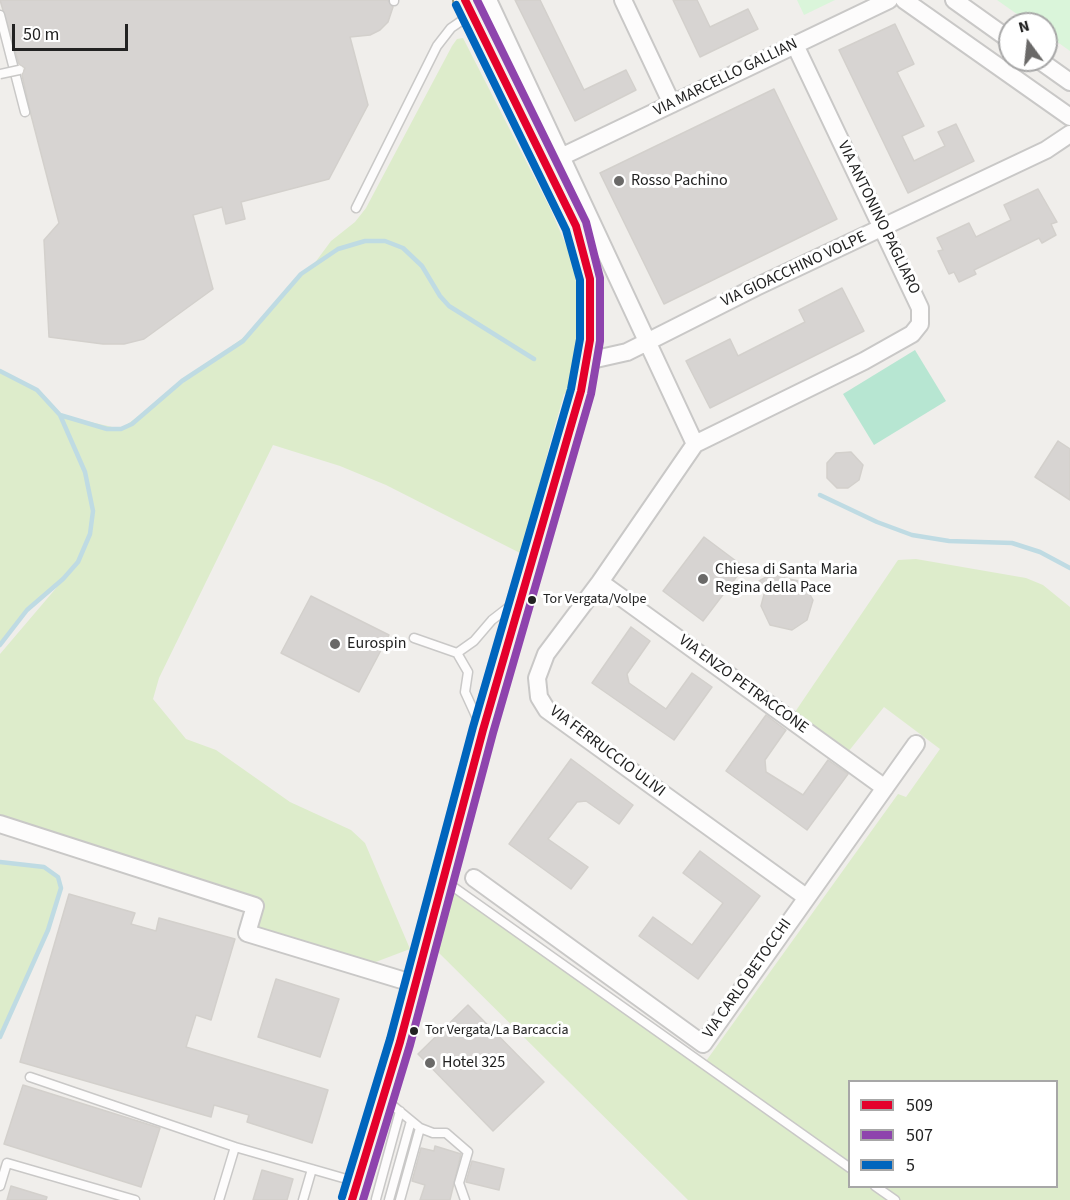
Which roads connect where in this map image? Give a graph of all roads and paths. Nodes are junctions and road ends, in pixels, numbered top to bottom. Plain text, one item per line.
1 (623, 0) edge
2 (890, 0) edge
3 (904, 0) edge
4 (954, 0) edge
5 (475, 5) edge
6 (0, 15) edge
7 (998, 31) edge
8 (795, 45) junction
9 (19, 70) dead end
10 (1056, 72) edge
11 (0, 74) edge
12 (1070, 82) edge
13 (672, 104) junction
14 (25, 112) dead end
15 (1070, 117) edge
16 (1070, 134) edge
17 (563, 156) junction
18 (356, 208) dead end
19 (883, 228) junction
20 (647, 342) junction
21 (587, 361) junction
22 (695, 444) junction
23 (600, 582) junction
24 (521, 597) junction
25 (414, 638) dead end
26 (457, 653) junction
27 (483, 730) junction
28 (916, 744) dead end
29 (885, 788) junction
30 (0, 824) edge
31 (474, 878) dead end
32 (442, 879) junction
33 (806, 897) junction
34 (415, 984) junction
35 (30, 1077) dead end
36 (391, 1105) junction
37 (411, 1120) junction
38 (420, 1128) junction
39 (235, 1147) junction
40 (848, 1167) edge
41 (312, 1169) junction
42 (0, 1186) edge
43 (878, 1188) edge
44 (364, 1195) edge
45 (135, 1200) edge
46 (219, 1200) edge
47 (303, 1200) edge
48 (389, 1200) edge
49 (400, 1200) edge
50 (465, 1200) edge
51 (895, 1200) edge

1 - 13 street
2 - 8 street, VIA MARCELLO GALLIAN
3 - 15 street
4 - 7 street
5 - 17 street
5 - 18 lane
5 - 21 main road
6 - 14 lane
8 - 13 street, VIA MARCELLO GALLIAN
8 - 19 street, VIA ANTONINO PAGLIARO
9 - 11 lane, bridge
10 - 12 street
13 - 17 street, VIA MARCELLO GALLIAN
16 - 19 street, VIA GIOACCHINO VOLPE
17 - 20 street
19 - 20 street, VIA GIOACCHINO VOLPE
19 - 22 street, VIA ANTONINO PAGLIARO
20 - 21 street, VIA GIOACCHINO VOLPE
20 - 22 street
21 - 24 main road
22 - 23 street, VIA FERRUCCIO ULIVI
23 - 29 street, VIA ENZO PETRACCONE
23 - 33 street, VIA FERRUCCIO ULIVI
24 - 26 lane
24 - 27 main road
25 - 26 lane
26 - 27 lane
27 - 32 main road
28 - 29 street, VIA CARLO BETOCCHI
29 - 33 street, VIA CARLO BETOCCHI
30 - 34 street
31 - 33 street, VIA CARLO BETOCCHI
32 - 34 main road
32 - 40 lane
34 - 36 main road
35 - 39 lane
36 - 37 lane
36 - 44 main road
37 - 38 lane
37 - 48 lane
38 - 49 lane
38 - 50 lane
39 - 41 lane
39 - 46 lane
41 - 44 lane
41 - 47 lane
42 - 45 lane
43 - 51 lane

